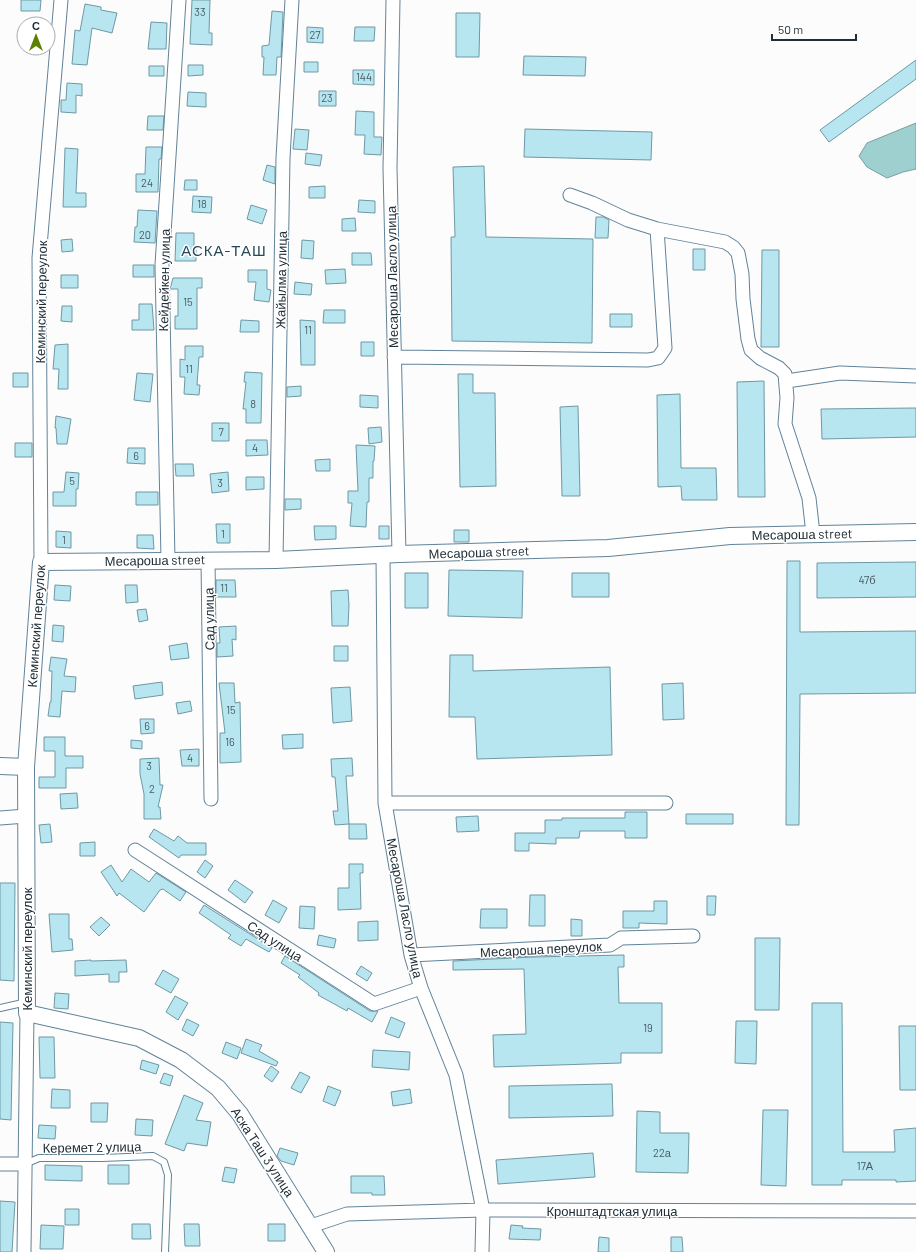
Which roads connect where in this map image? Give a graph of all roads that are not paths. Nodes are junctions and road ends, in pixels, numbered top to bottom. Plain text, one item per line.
1 (60, 0) edge
2 (179, 0) edge
3 (292, 0) edge
4 (393, 0) edge
5 (570, 195) dead end
6 (657, 229) junction
7 (394, 357) junction
8 (916, 376) edge
9 (787, 381) junction
10 (916, 532) edge
11 (813, 534) junction
12 (399, 554) junction
13 (383, 555) junction
14 (168, 560) junction
15 (208, 560) junction
16 (276, 560) junction
17 (41, 562) junction
18 (0, 766) edge
19 (26, 767) junction
20 (211, 799) dead end
21 (385, 803) junction
22 (666, 803) dead end
23 (26, 816) junction
24 (0, 818) edge
25 (135, 850) dead end
26 (693, 936) dead end
27 (411, 955) junction
28 (421, 988) junction
29 (27, 1007) junction
30 (0, 1008) edge
31 (0, 1164) edge
32 (25, 1164) junction
33 (483, 1210) junction
34 (916, 1211) edge
35 (311, 1226) junction
36 (24, 1252) edge
37 (165, 1252) edge
38 (326, 1252) edge
39 (482, 1252) edge

1 - 17 street, Кеминский переулок
2 - 14 street, Кейдейкен улица
3 - 16 street, Жайылма улица
4 - 7 street, Месароша Ласло улица
5 - 6 street
6 - 7 street
6 - 9 street
7 - 12 street, Месароша Ласло улица
8 - 9 street
9 - 11 street
10 - 11 street, Месароша street
11 - 12 street, Месароша street
12 - 13 street, Месароша street
13 - 16 street, Месароша street
13 - 21 street, Месароша Ласло улица
14 - 15 street, Месароша street
14 - 17 street, Месароша street
15 - 16 street, Месароша street
15 - 20 street, Сад улица
17 - 19 street, Кеминский переулок
18 - 19 street
19 - 23 street, Кеминский переулок
21 - 22 street
21 - 27 street, Месароша Ласло улица
23 - 24 street
23 - 29 street, Кеминский переулок
25 - 28 street, Сад улица
26 - 27 street, Месароша переулок
27 - 28 street, Месароша Ласло улица
28 - 33 street, Месароша Ласло улица
29 - 30 lane
29 - 32 street, Кеминский переулок
29 - 35 street, Аска Таш 3 улица
31 - 32 street
32 - 36 street, Кеминский переулок
32 - 37 lane, Керемет 2 улица
33 - 34 street, Кронштадтская улица
33 - 35 street, Кронштадтская улица
33 - 39 street, Месароша Ласло улица
35 - 38 street, Аска Таш 3 улица

